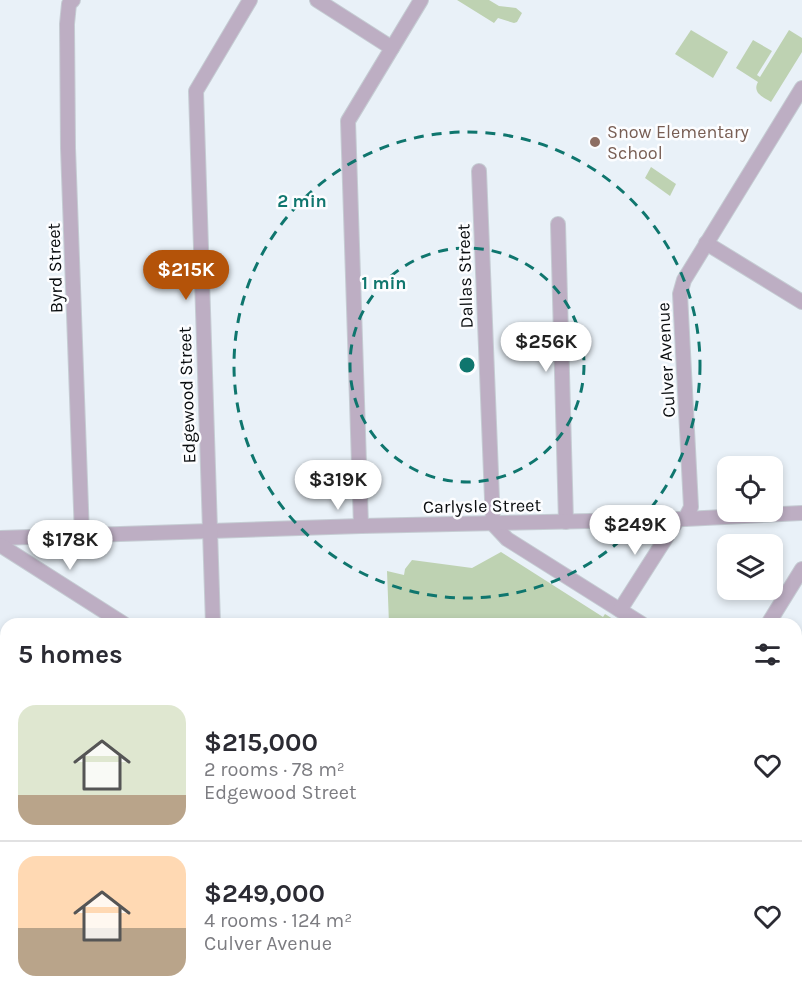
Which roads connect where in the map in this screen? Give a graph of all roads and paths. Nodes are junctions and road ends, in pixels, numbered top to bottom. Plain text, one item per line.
1 (72, 0) edge
2 (250, 0) edge
3 (317, 0) edge
4 (421, 0) edge
5 (392, 48) junction
6 (802, 87) edge
7 (479, 171) dead end
8 (558, 224) dead end
9 (706, 243) junction
10 (802, 302) edge
11 (802, 513) edge
12 (681, 519) junction
13 (566, 522) junction
14 (493, 524) junction
15 (361, 526) junction
16 (210, 532) junction
17 (82, 536) junction
18 (0, 538) edge
19 (0, 545) edge
20 (802, 569) edge
21 (620, 610) junction
22 (115, 618) edge
23 (213, 618) edge
24 (633, 618) edge
25 (772, 618) edge

1 - 17 street, Byrd Street
2 - 16 street, Edgewood Street
3 - 5 street
4 - 5 street
5 - 15 street
6 - 9 street, Culver Avenue
7 - 14 street, Dallas Street
8 - 13 street
9 - 10 street
9 - 12 street, Culver Avenue
11 - 12 street, Carlysle Street
12 - 13 street, Carlysle Street
12 - 21 street, Culver Avenue
13 - 14 street, Carlysle Street
14 - 15 street, Carlysle Street
14 - 21 street
15 - 16 street, Carlysle Street
16 - 17 street, Carlysle Street
16 - 23 street, Edgewood Street
17 - 18 street, Carlysle Street
19 - 22 street
20 - 25 street
21 - 24 street

